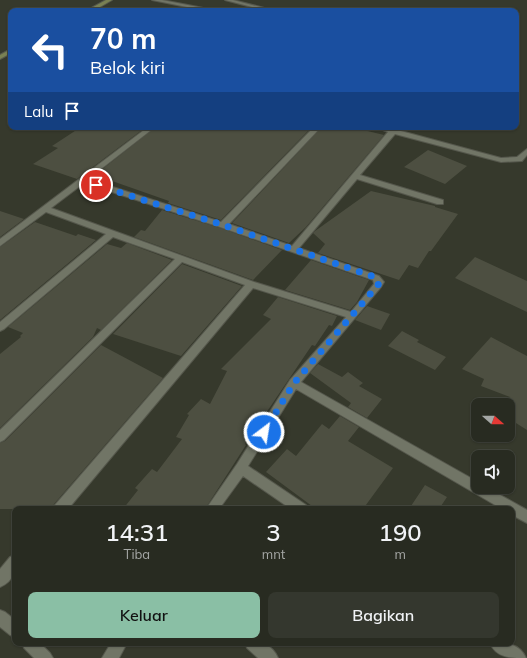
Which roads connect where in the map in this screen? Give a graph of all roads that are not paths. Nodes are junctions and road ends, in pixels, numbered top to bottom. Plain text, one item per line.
1 (110, 0) edge
2 (154, 0) edge
3 (227, 0) edge
4 (95, 8) edge
5 (199, 8) edge
6 (260, 8) edge
7 (148, 130) edge
8 (315, 130) edge
9 (390, 130) edge
10 (394, 131) junction
11 (527, 151) edge
12 (356, 176) junction
13 (82, 180) junction
14 (440, 202) dead end
15 (45, 209) junction
16 (223, 225) junction
17 (111, 234) junction
18 (0, 243) edge
19 (293, 250) junction
20 (180, 259) junction
21 (251, 284) junction
22 (353, 316) junction
23 (0, 326) edge
24 (294, 383) junction
25 (0, 437) edge
26 (241, 468) junction
27 (63, 506) edge
28 (214, 506) edge
29 (297, 506) edge
30 (508, 506) edge
31 (515, 510) edge
32 (527, 517) edge
33 (12, 566) edge
34 (0, 580) edge
35 (0, 617) edge
36 (12, 627) edge
37 (32, 646) edge
38 (118, 646) edge
39 (256, 646) edge
40 (500, 646) edge
41 (45, 658) edge
42 (110, 658) edge
43 (270, 658) edge
44 (518, 658) edge

1 - 4 street
2 - 5 street
3 - 6 street
7 - 13 street
8 - 16 street
9 - 10 street
10 - 11 street
10 - 12 street
12 - 14 street
12 - 19 street
13 - 15 street
13 - 16 street
15 - 17 street
15 - 18 street
16 - 19 street
17 - 20 street
17 - 23 street
19 - 22 street
20 - 21 street
20 - 25 street
21 - 22 street
21 - 27 street
22 - 24 street
24 - 26 street
24 - 30 street
26 - 28 street
26 - 29 street
31 - 32 street
33 - 34 street
35 - 36 street
37 - 41 street
38 - 42 street
39 - 43 street
40 - 44 street

